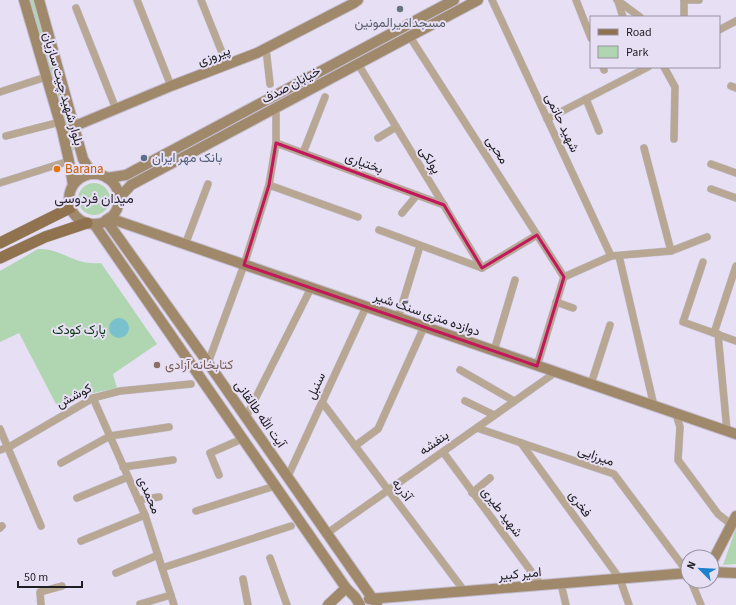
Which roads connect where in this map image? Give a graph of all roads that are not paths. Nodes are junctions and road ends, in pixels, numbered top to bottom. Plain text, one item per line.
1 (24, 0) edge
2 (39, 0) edge
3 (137, 0) edge
4 (201, 0) edge
5 (206, 0) edge
6 (454, 0) edge
7 (478, 0) edge
8 (492, 0) edge
9 (576, 0) edge
10 (684, 0) edge
11 (699, 0) edge
12 (354, 1) edge
13 (618, 1) edge
14 (204, 7) junction
15 (76, 8) dead end
16 (623, 16) edge
17 (639, 16) edge
18 (684, 16) edge
19 (736, 21) edge
20 (720, 29) edge
21 (590, 35) edge
22 (410, 37) junction
23 (266, 49) junction
24 (358, 64) junction
25 (227, 65) junction
26 (646, 68) edge
27 (665, 68) edge
28 (46, 77) junction
29 (270, 84) dead end
30 (171, 86) junction
31 (0, 92) edge
32 (325, 97) dead end
33 (586, 99) junction
34 (276, 108) junction
35 (116, 109) junction
36 (547, 119) junction
37 (60, 122) junction
38 (75, 126) junction
39 (396, 127) junction
40 (599, 131) dead end
41 (6, 136) dead end
42 (378, 138) dead end
43 (674, 139) dead end
44 (276, 143) junction
45 (644, 148) dead end
46 (302, 153) junction
47 (70, 161) junction
48 (711, 164) dead end
49 (736, 164) edge
50 (735, 172) edge
51 (92, 174) junction
52 (107, 178) junction
53 (0, 183) edge
54 (208, 184) dead end
55 (73, 185) junction
56 (270, 185) junction
57 (711, 189) dead end
58 (417, 195) junction
59 (118, 198) junction
60 (736, 198) edge
61 (444, 205) junction
62 (70, 208) junction
63 (402, 213) dead end
64 (358, 216) dead end
65 (108, 219) junction
66 (90, 224) junction
67 (379, 230) dead end
68 (537, 235) junction
69 (707, 237) dead end
70 (0, 243) edge
71 (185, 245) junction
72 (420, 246) junction
73 (671, 251) junction
74 (611, 256) junction
75 (619, 256) junction
76 (0, 258) edge
77 (703, 262) dead end
78 (244, 265) junction
79 (736, 266) edge
80 (482, 268) junction
81 (564, 277) junction
82 (515, 280) dead end
83 (311, 288) junction
84 (556, 302) junction
85 (366, 307) junction
86 (573, 308) dead end
87 (398, 318) junction
88 (610, 325) dead end
89 (424, 327) junction
90 (716, 333) junction
91 (736, 340) edge
92 (494, 351) junction
93 (208, 363) junction
94 (536, 366) junction
95 (460, 370) dead end
96 (556, 372) junction
97 (191, 384) dead end
98 (591, 384) junction
99 (94, 398) junction
100 (465, 401) dead end
101 (514, 401) junction
102 (322, 402) junction
103 (654, 406) junction
104 (676, 414) junction
105 (494, 415) junction
106 (246, 417) junction
107 (169, 427) dead end
108 (477, 428) junction
109 (0, 429) edge
110 (732, 433) edge
111 (110, 436) junction
112 (242, 439) junction
113 (521, 442) junction
114 (355, 446) junction
115 (9, 447) junction
116 (0, 450) edge
117 (443, 452) junction
118 (173, 460) dead end
119 (61, 463) dead end
120 (124, 467) junction
121 (219, 475) dead end
122 (288, 476) junction
123 (128, 477) junction
124 (490, 478) dead end
125 (275, 486) junction
126 (387, 491) junction
127 (472, 493) junction
128 (159, 497) dead end
129 (76, 498) dead end
130 (138, 500) junction
131 (309, 508) junction
132 (196, 511) dead end
133 (144, 515) junction
134 (734, 521) edge
135 (294, 522) junction
136 (41, 526) dead end
137 (326, 534) junction
138 (81, 541) dead end
139 (719, 549) edge
140 (158, 555) junction
141 (270, 558) dead end
142 (680, 562) edge
143 (162, 568) junction
144 (116, 573) dead end
145 (720, 573) edge
146 (680, 574) edge
147 (736, 574) edge
148 (242, 579) dead end
149 (620, 579) junction
150 (561, 584) junction
151 (62, 586) dead end
152 (542, 586) junction
153 (346, 588) junction
154 (694, 589) edge
155 (465, 592) junction
156 (171, 595) junction
157 (358, 601) edge
158 (375, 602) edge
159 (140, 604) edge
160 (41, 605) edge
161 (174, 605) edge
162 (248, 605) edge
163 (287, 605) edge
164 (328, 605) edge
165 (566, 605) edge
166 (629, 605) edge
167 (701, 605) edge

1 - 28 main road, بلوار شهید چیت سازیان
2 - 38 main road, بلوار شهید چیت سازیان
3 - 30 street
4 - 14 street
5 - 14 street
6 - 52 main road, خیابان صدف
7 - 22 main road, خیابان صدف
8 - 36 street, شهید حاتمی
9 - 21 street
10 - 11 street
10 - 18 street
12 - 23 main road, پیروزی
13 - 16 street
13 - 17 street
14 - 25 street
15 - 35 street
19 - 20 street
22 - 24 main road, خیابان صدف
22 - 68 street, محبی
23 - 25 main road, پیروزی
23 - 29 street
24 - 34 main road, خیابان صدف
24 - 39 street, پولکی
25 - 30 main road, پیروزی
26 - 33 street
27 - 43 street
28 - 31 street
28 - 37 main road, بلوار شهید چیت سازیان
30 - 35 main road, پیروزی
32 - 46 street
33 - 36 street
33 - 40 street
34 - 44 street
34 - 59 main road, خیابان صدف
35 - 38 main road, پیروزی
36 - 74 street, شهید حاتمی
37 - 41 street
37 - 47 main road, بلوار شهید چیت سازیان
38 - 51 main road, بلوار شهید چیت سازیان
39 - 42 street
39 - 61 street, پولکی
44 - 46 street, بختیاری
44 - 56 street
45 - 73 street
46 - 58 street, بختیاری
47 - 53 street
47 - 55 main road, بلوار شهید چیت سازیان
48 - 50 street
49 - 50 street
51 - 52 main road
51 - 55 main road
52 - 59 main road
54 - 71 street
55 - 62 main road
56 - 64 street
56 - 78 street
57 - 60 street
58 - 61 street, بختیاری
58 - 63 street
59 - 65 main road
61 - 80 street, پولکی
62 - 66 main road
62 - 70 main road
65 - 66 main road
65 - 71 main road, دوازده متری سنگ شیر
65 - 93 main road, آیت الله طالقانی
66 - 76 main road
66 - 112 main road
67 - 72 street
68 - 80 street
68 - 81 street, محبی
69 - 73 street
71 - 78 main road, دوازده متری سنگ شیر
72 - 80 street
72 - 87 street
73 - 75 street
74 - 75 street
74 - 81 street
75 - 103 street
77 - 90 street
78 - 83 main road, دوازده متری سنگ شیر
78 - 93 street
79 - 90 street
81 - 84 street
82 - 92 street
83 - 85 main road, دوازده متری سنگ شیر
83 - 106 street
84 - 86 street
84 - 94 street
85 - 87 main road, دوازده متری سنگ شیر
85 - 102 street, سنبل
87 - 89 main road, دوازده متری سنگ شیر
88 - 98 street
89 - 92 main road, دوازده متری سنگ شیر
89 - 114 street
90 - 91 street
90 - 110 street
92 - 94 main road, دوازده متری سنگ شیر
93 - 106 main road, آیت الله طالقانی
94 - 96 main road, دوازده متری سنگ شیر
95 - 101 street
96 - 98 main road, دوازده متری سنگ شیر
96 - 101 street, بنفشه
97 - 99 street, کوشش
98 - 103 main road, دوازده متری سنگ شیر
99 - 111 street, محمدی
99 - 115 street, کوشش
100 - 105 street
101 - 105 street, بنفشه
102 - 114 street, آذربه
102 - 122 street, سنبل
103 - 104 main road, دوازده متری سنگ شیر
104 - 110 main road, دوازده متری سنگ شیر
104 - 134 street
105 - 108 street, بنفشه
106 - 122 main road, آیت الله طالقانی
107 - 111 street
108 - 113 street, میرزایی
108 - 117 street, بنفشه
109 - 115 street
111 - 119 street
111 - 120 street, محمدی
112 - 121 street
112 - 125 main road
113 - 142 street, میرزایی
113 - 149 street, فخری
114 - 126 street, آذربه
115 - 116 street, کوشش
115 - 136 street
117 - 126 street, بنفشه
117 - 127 street, شهید طیری
118 - 120 street
120 - 123 street, محمدی
122 - 131 main road, آیت الله طالقانی
123 - 129 street
123 - 130 street, محمدی
124 - 127 street
125 - 132 street
125 - 135 main road
126 - 137 street, بنفشه
126 - 155 street, آذربه
127 - 152 street, شهید طیری
128 - 130 street
130 - 133 street, محمدی
131 - 135 main road
131 - 137 main road, آیت الله طالقانی
133 - 138 street
133 - 140 street, محمدی
134 - 139 main road
135 - 143 street
135 - 153 main road
137 - 158 main road, آیت الله طالقانی
140 - 143 street, محمدی
140 - 144 street
141 - 163 street
143 - 156 street, محمدی
145 - 147 main road
146 - 149 main road, امیر کبیر
148 - 162 street
149 - 150 main road, امیر کبیر
149 - 166 street, فخری
150 - 152 main road, امیر کبیر
150 - 165 street
151 - 160 street
152 - 155 main road, امیر کبیر
153 - 157 main road
153 - 164 main road
154 - 167 street
155 - 158 main road, امیر کبیر
156 - 159 street
156 - 161 street, محمدی
157 - 158 main road, امیر کبیر

